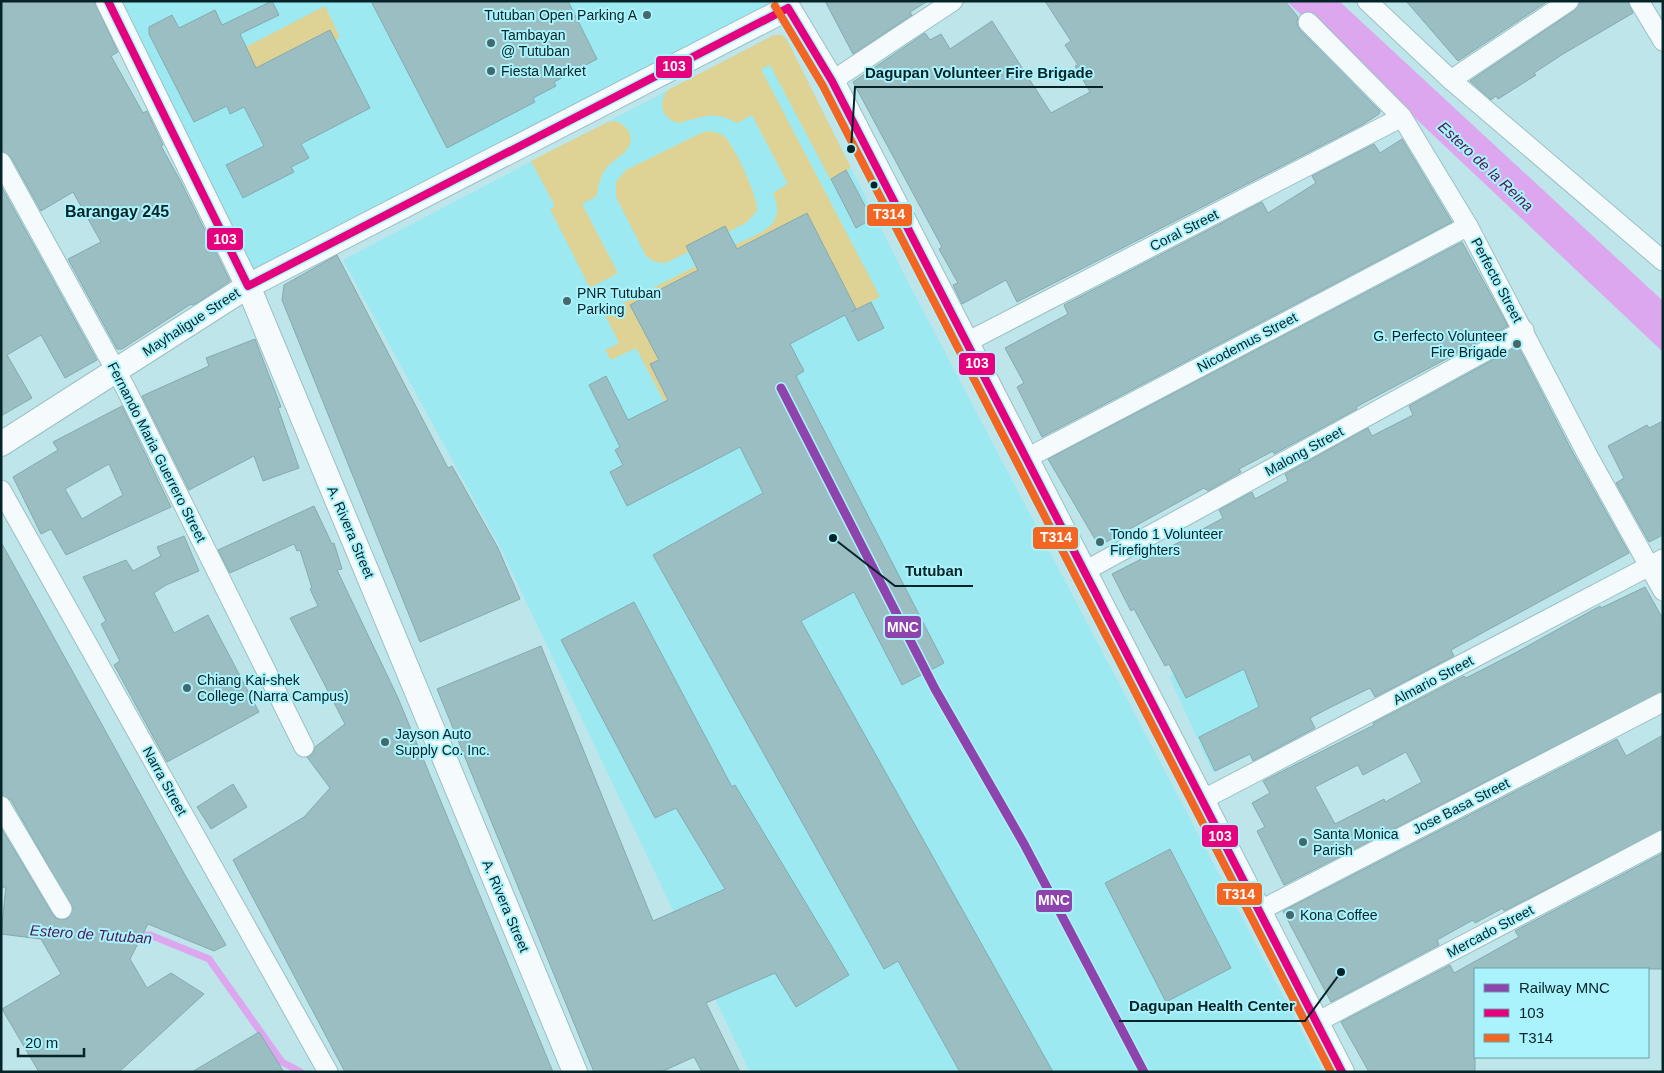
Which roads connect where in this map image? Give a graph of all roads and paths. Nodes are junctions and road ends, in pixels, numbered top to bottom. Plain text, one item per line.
1 (108, 1) edge
2 (953, 1) edge
3 (1367, 1) edge
4 (1569, 1) edge
5 (1639, 1) edge
6 (786, 5) edge
7 (1308, 22) dead end
8 (1663, 42) edge
9 (1451, 80) junction
10 (832, 81) junction
11 (1402, 117) junction
12 (1, 162) edge
13 (1468, 226) junction
14 (1663, 261) edge
15 (248, 286) junction
16 (1524, 330) junction
17 (967, 342) junction
18 (116, 370) junction
19 (1, 444) edge
20 (1027, 458) junction
21 (1, 490) edge
22 (1656, 563) edge
23 (1085, 571) junction
24 (1663, 591) edge
25 (1663, 702) edge
26 (304, 747) dead end
27 (1202, 800) junction
28 (1, 806) edge
29 (1663, 840) edge
30 (62, 909) dead end
31 (1259, 911) junction
32 (1317, 1022) junction
33 (328, 1072) edge
34 (575, 1072) edge
35 (1342, 1072) edge

1 - 15 street, A. Rivera Street
2 - 10 street
3 - 9 street
4 - 9 street
5 - 8 street
6 - 10 street
6 - 15 street, Mayhaligue Street
7 - 11 street, Perfecto Street
9 - 14 street
10 - 17 street
11 - 13 street, Perfecto Street
11 - 17 street, Coral Street
12 - 18 street, Fernando Maria Guerrero Street
13 - 16 street, Perfecto Street
13 - 20 street, Nicodemus Street
15 - 18 street, Mayhaligue Street
15 - 34 street, A. Rivera Street
16 - 22 street, Perfecto Street
16 - 23 street, Malong Street
17 - 20 street
18 - 19 street, Mayhaligue Street
18 - 26 street, Fernando Maria Guerrero Street
20 - 23 street
21 - 33 street, Narra Street
22 - 24 street, Perfecto Street
22 - 27 street, Almario Street
23 - 27 street
25 - 31 street, Jose Basa Street
27 - 31 street
28 - 30 street
29 - 32 street, Mercado Street
31 - 32 street
32 - 35 street

